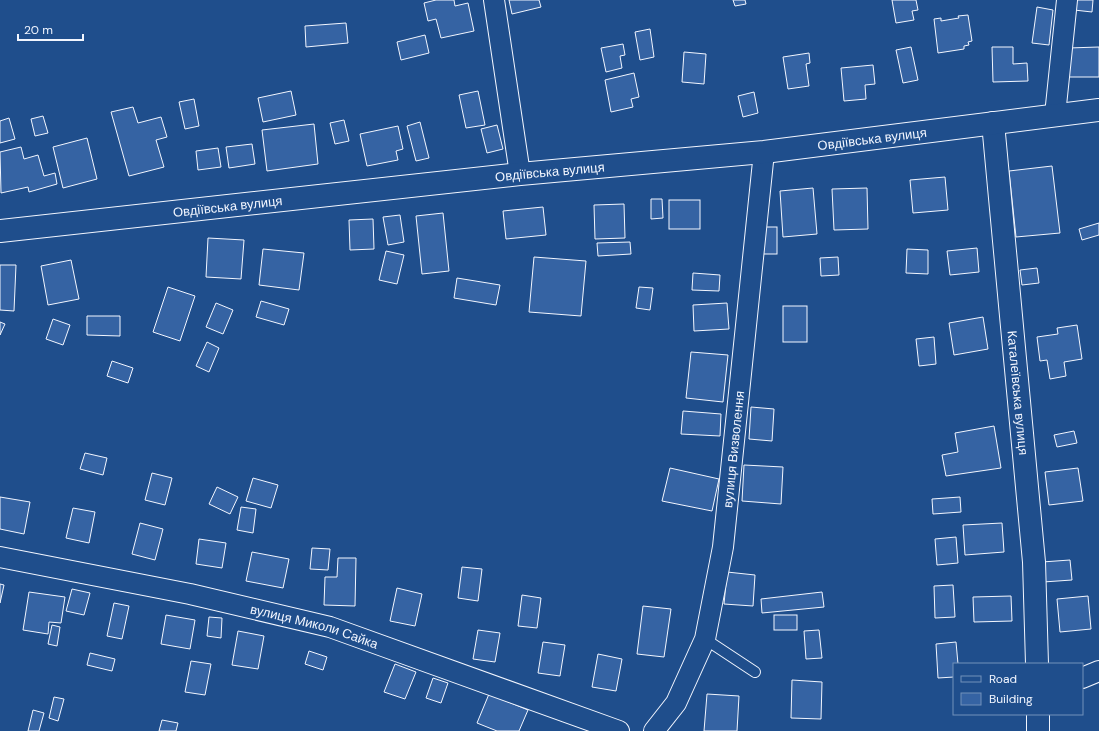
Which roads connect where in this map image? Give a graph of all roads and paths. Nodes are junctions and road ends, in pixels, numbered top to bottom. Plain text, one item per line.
1 (494, 0) edge
2 (1066, 0) edge
3 (1099, 110) edge
4 (1056, 115) junction
5 (993, 123) junction
6 (764, 152) junction
7 (520, 174) junction
8 (0, 230) edge
9 (0, 557) edge
10 (705, 639) junction
11 (1037, 663) edge
12 (1099, 671) edge
13 (755, 672) dead end
14 (1083, 678) edge
15 (1038, 715) edge
16 (619, 731) edge
17 (654, 731) edge
18 (1038, 731) edge

1 - 7 street
2 - 4 street
3 - 4 main road, Овдіївська вулиця
4 - 5 main road, Овдіївська вулиця
5 - 6 main road, Овдіївська вулиця
5 - 11 main road, Каталеївська вулиця
6 - 7 main road, Овдіївська вулиця
6 - 10 street, вулиця Визволення
7 - 8 main road, Овдіївська вулиця
9 - 16 street, вулиця Миколи Сайка
10 - 13 lane
10 - 17 street, вулиця Визволення
12 - 14 street
15 - 18 main road

